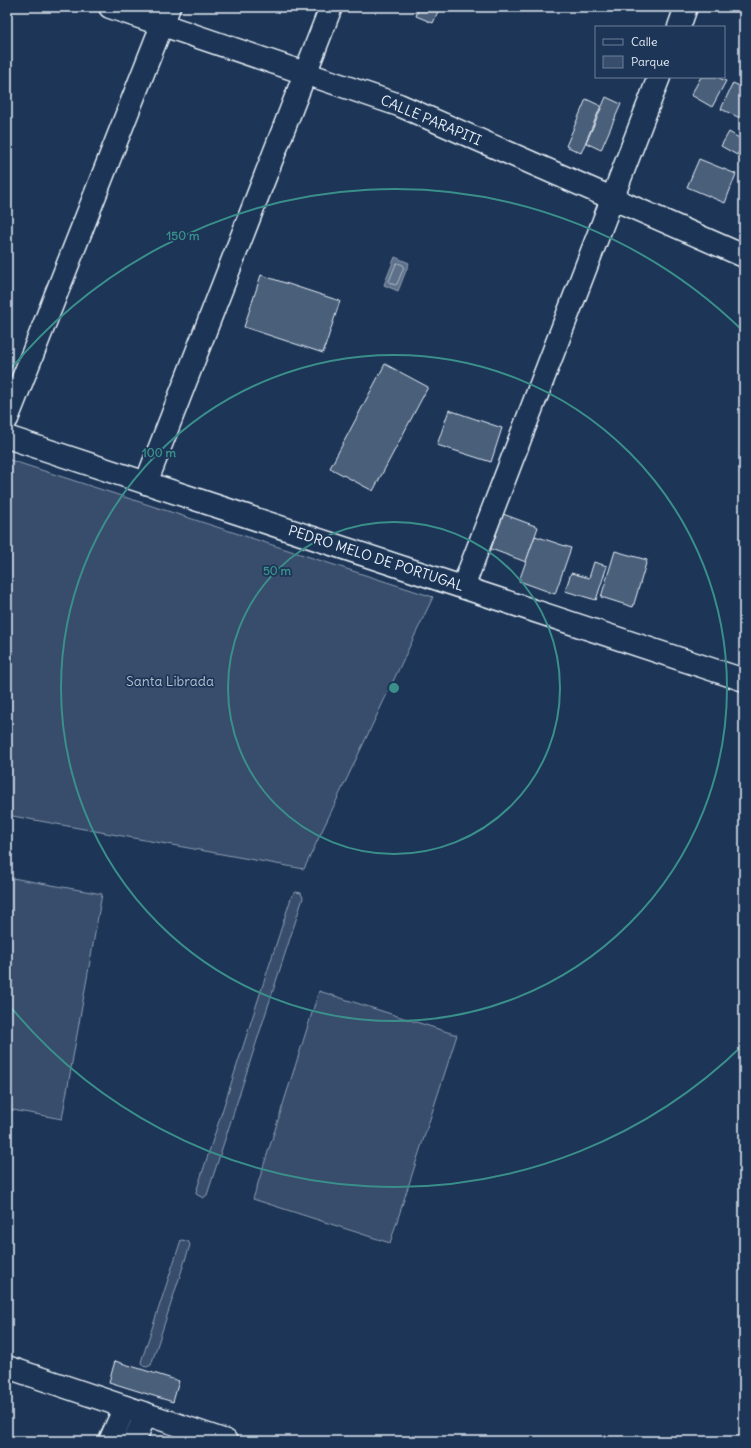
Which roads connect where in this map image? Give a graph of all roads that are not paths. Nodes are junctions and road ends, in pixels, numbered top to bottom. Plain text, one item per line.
1 (110, 7) edge
2 (331, 7) edge
3 (686, 7) edge
4 (166, 16) edge
5 (679, 26) edge
6 (306, 73) junction
7 (659, 78) edge
8 (612, 199) junction
9 (744, 256) edge
10 (7, 419) edge
11 (7, 437) edge
12 (146, 483) junction
13 (463, 587) junction
14 (744, 680) edge
15 (7, 1367) edge
16 (135, 1411) junction
17 (110, 1441) edge
18 (134, 1441) edge
19 (226, 1441) edge

1 - 4 street, CALLE PARAPITI
2 - 6 street
3 - 5 street
4 - 6 street, CALLE PARAPITI
4 - 10 street
6 - 8 street, CALLE PARAPITI
6 - 12 street
7 - 8 street
8 - 9 street, CALLE PARAPITI
8 - 13 street
11 - 12 street, PEDRO MELO DE PORTUGAL
12 - 13 street, PEDRO MELO DE PORTUGAL
13 - 14 street, PEDRO MELO DE PORTUGAL
15 - 16 street
16 - 17 street
16 - 18 street
16 - 19 street

